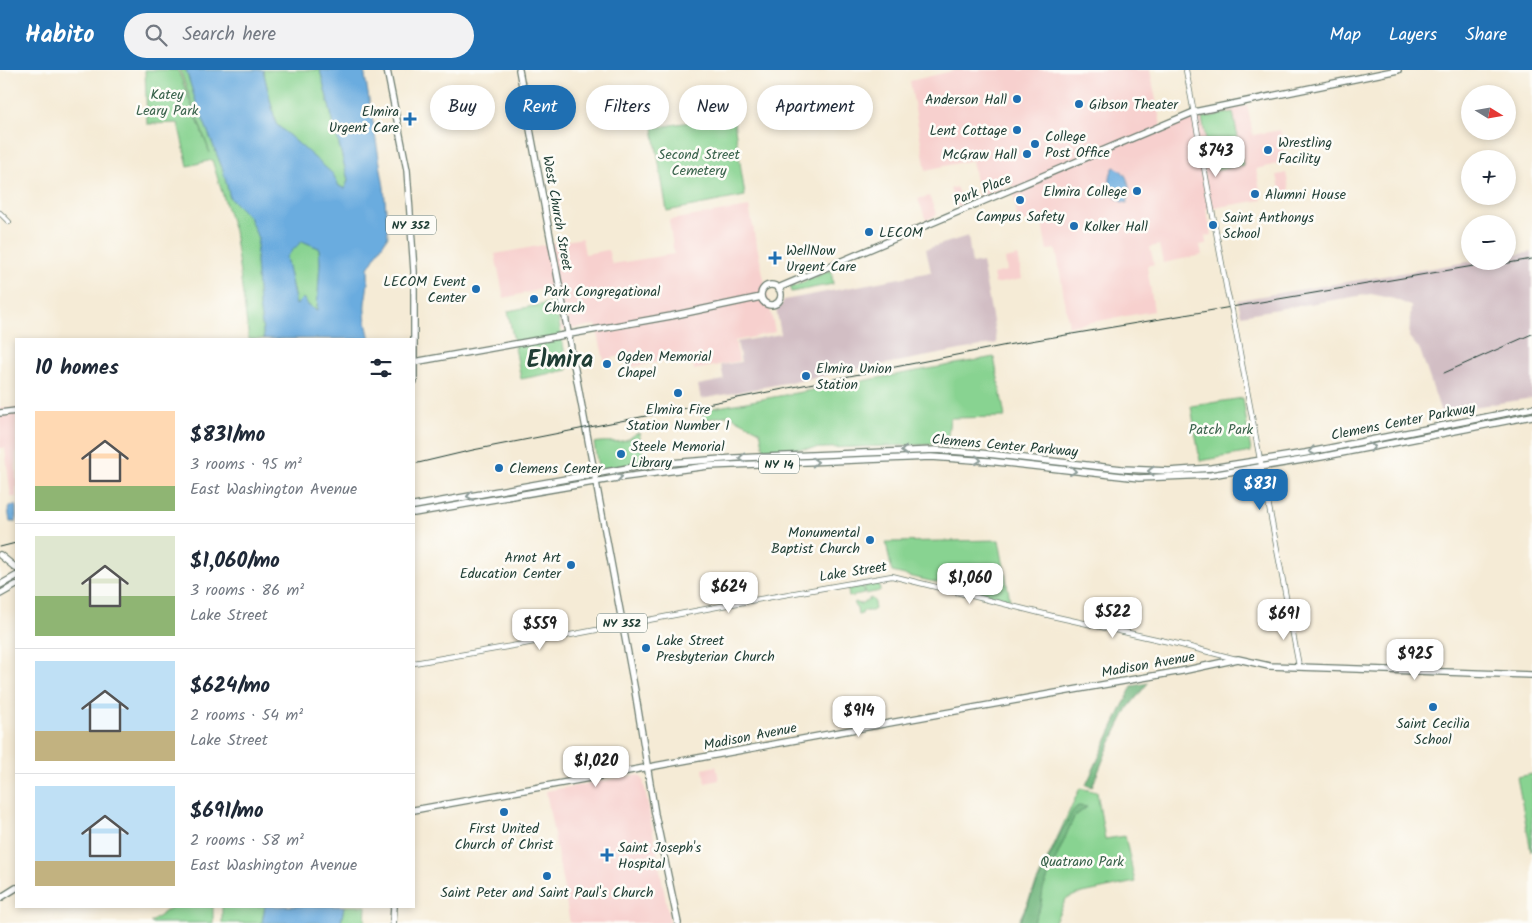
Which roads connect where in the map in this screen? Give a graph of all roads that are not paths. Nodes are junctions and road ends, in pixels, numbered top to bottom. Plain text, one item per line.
1 (387, 70) edge
2 (519, 70) edge
3 (1186, 70) edge
4 (1398, 70) edge
5 (1194, 112) junction
6 (0, 213) edge
7 (9, 222) dead end
8 (778, 288) junction
9 (761, 296) junction
10 (568, 334) junction
11 (414, 338) edge
12 (415, 362) edge
13 (1532, 408) edge
14 (15, 411) edge
15 (0, 413) edge
16 (1532, 416) edge
17 (1260, 460) junction
18 (1261, 468) junction
19 (595, 478) junction
20 (415, 506) edge
21 (415, 513) edge
22 (0, 555) edge
23 (15, 567) edge
24 (15, 577) edge
25 (0, 585) edge
26 (15, 586) edge
27 (0, 594) edge
28 (623, 625) junction
29 (1238, 659) junction
30 (415, 663) edge
31 (1299, 666) junction
32 (1532, 675) edge
33 (648, 768) junction
34 (415, 810) edge
35 (15, 889) edge
36 (0, 898) edge
37 (394, 908) edge
38 (393, 923) edge
39 (678, 923) edge

1 - 11 main road, NY 352
2 - 10 main road, West Church Street / NY 352
3 - 5 street
4 - 5 main road, Park Place
5 - 8 main road, Park Place
5 - 17 street, bridge
6 - 7 street
8 - 9 main road
8 - 9 main road
9 - 10 main road
10 - 12 main road
10 - 19 main road, West Church Street / NY 352
13 -> 17 main road, Clemens Center Parkway / NY 14
14 - 15 main road
18 -> 16 main road, Clemens Center Parkway / NY 14
17 - 18 street
17 -> 19 main road, Clemens Center Parkway / NY 14
19 -> 18 main road, Clemens Center Parkway / NY 14
18 - 31 street
19 -> 20 main road, Clemens Center Parkway / NY 14
19 - 21 main road, Clemens Center Parkway / NY 14
19 - 28 main road, NY 352
22 - 23 main road
24 - 25 main road
26 - 27 main road
28 - 29 street, Lake Street
28 - 30 street, Lake Street
28 - 33 main road, NY 352
29 - 31 main road, Lake Street
29 - 33 main road, Madison Avenue
31 - 32 main road, Lake Street
33 - 34 main road, Madison Avenue
33 - 39 main road, NY 352
35 - 36 main road
37 - 38 main road

